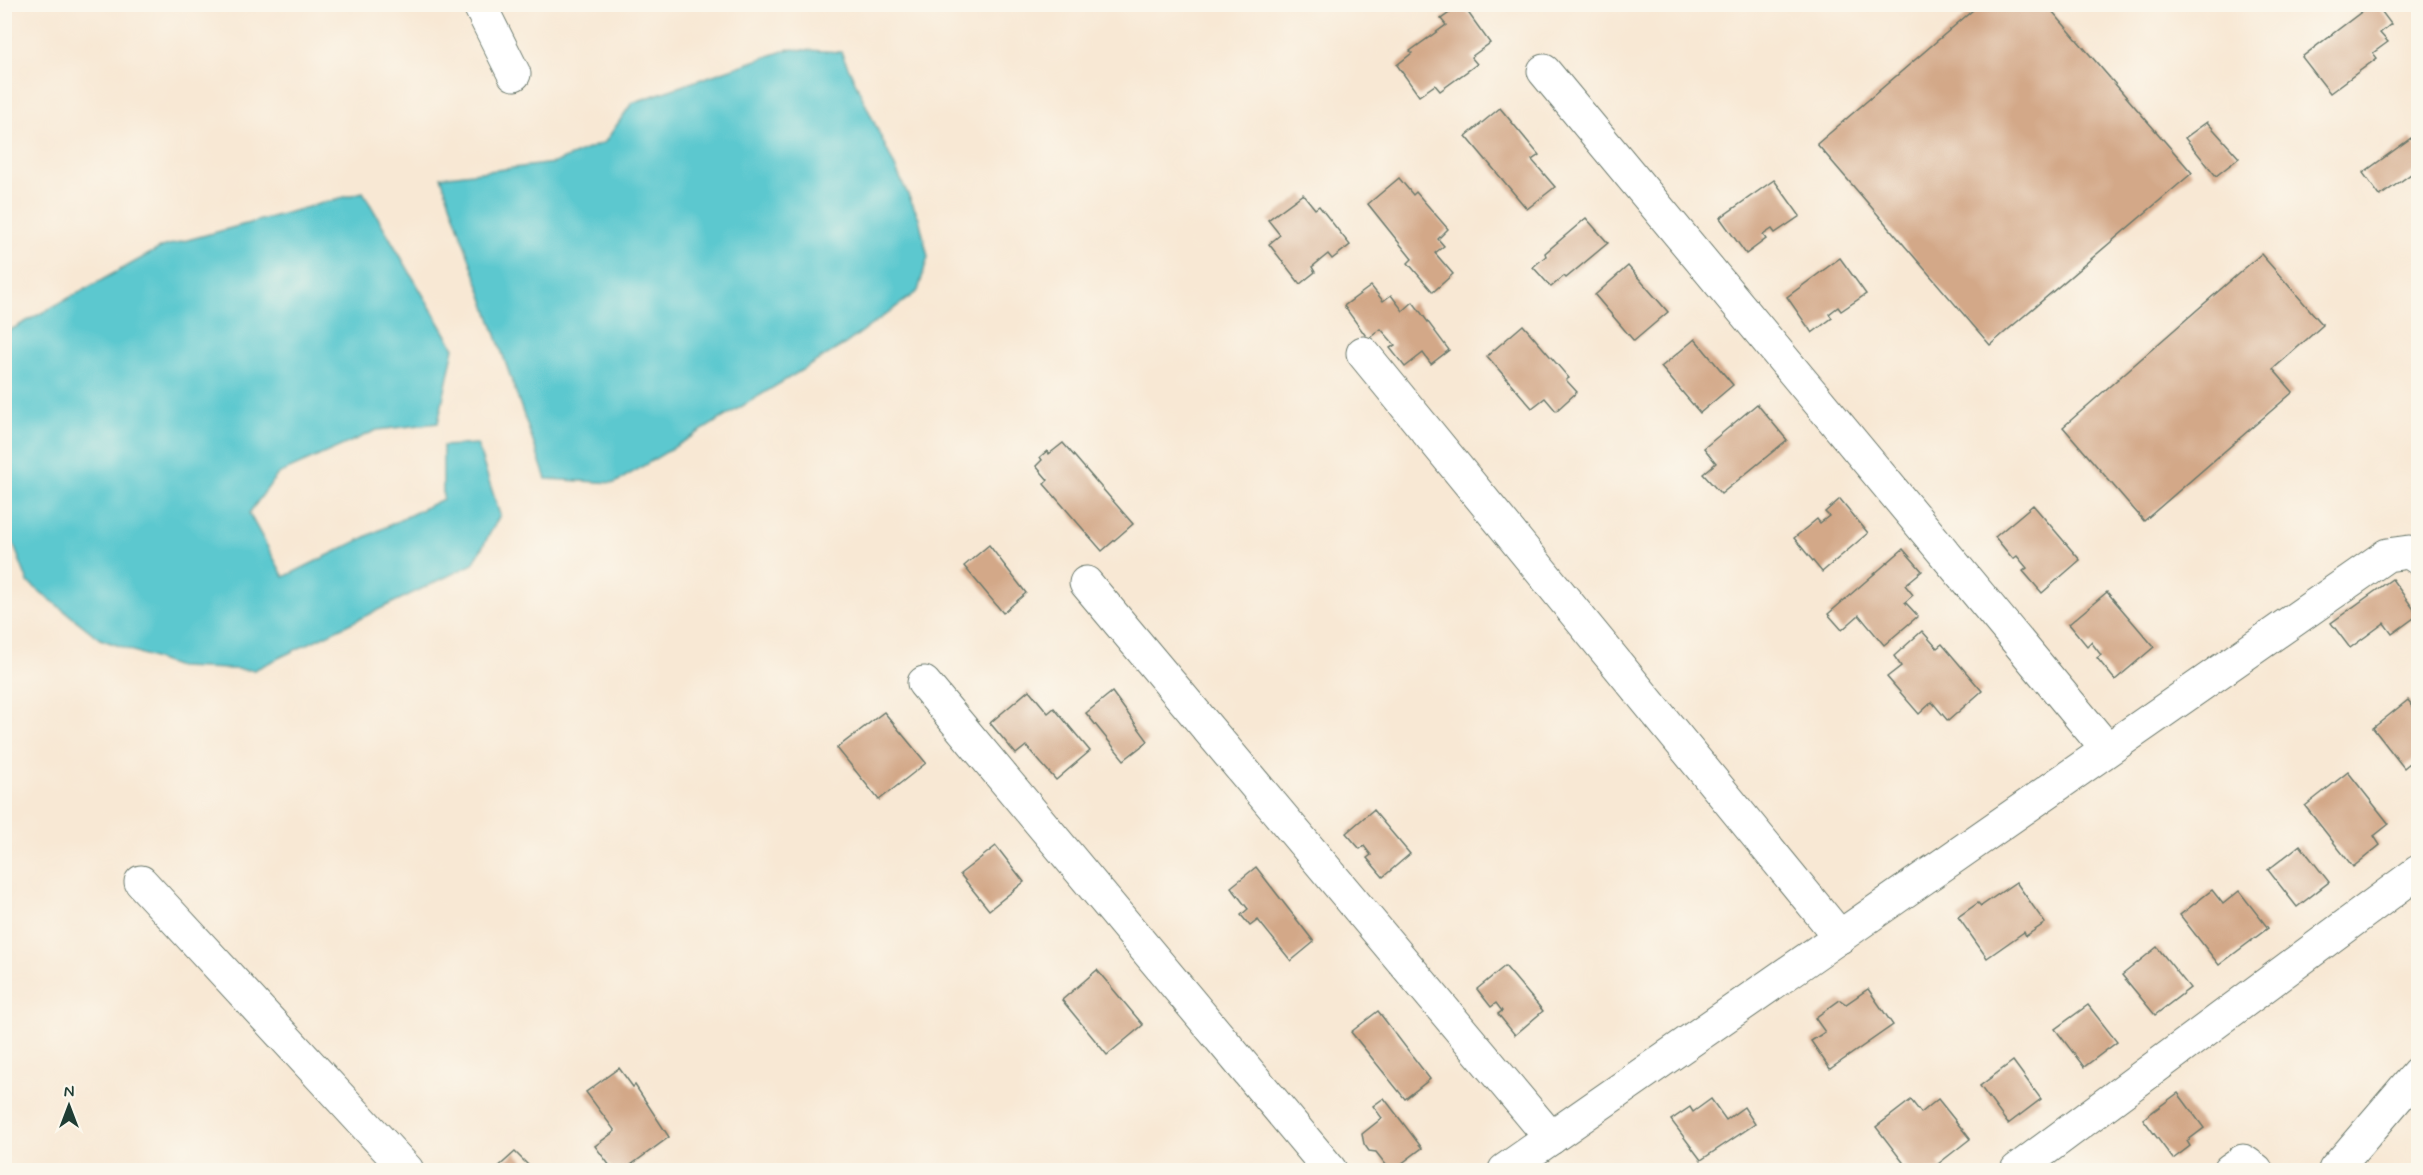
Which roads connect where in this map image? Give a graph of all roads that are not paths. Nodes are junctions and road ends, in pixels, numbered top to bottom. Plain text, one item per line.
1 (479, 4) edge
2 (1544, 71) dead end
3 (514, 74) dead end
4 (1363, 353) dead end
5 (2418, 558) edge
6 (1086, 583) dead end
7 (924, 683) dead end
8 (2107, 749) junction
9 (2418, 872) edge
10 (141, 882) dead end
11 (1840, 937) junction
12 (2418, 1074) edge
13 (1551, 1138) junction
14 (407, 1170) edge
15 (1330, 1170) edge
16 (1505, 1170) edge
17 (2017, 1170) edge
18 (2230, 1170) edge
19 (2256, 1170) edge
20 (2335, 1170) edge

1 - 3 street
2 - 8 street
4 - 11 street
5 - 8 street
6 - 13 street
7 - 15 street
8 - 11 street
9 - 17 street
10 - 14 street
11 - 13 street
12 - 20 street
13 - 16 street
18 - 19 street

